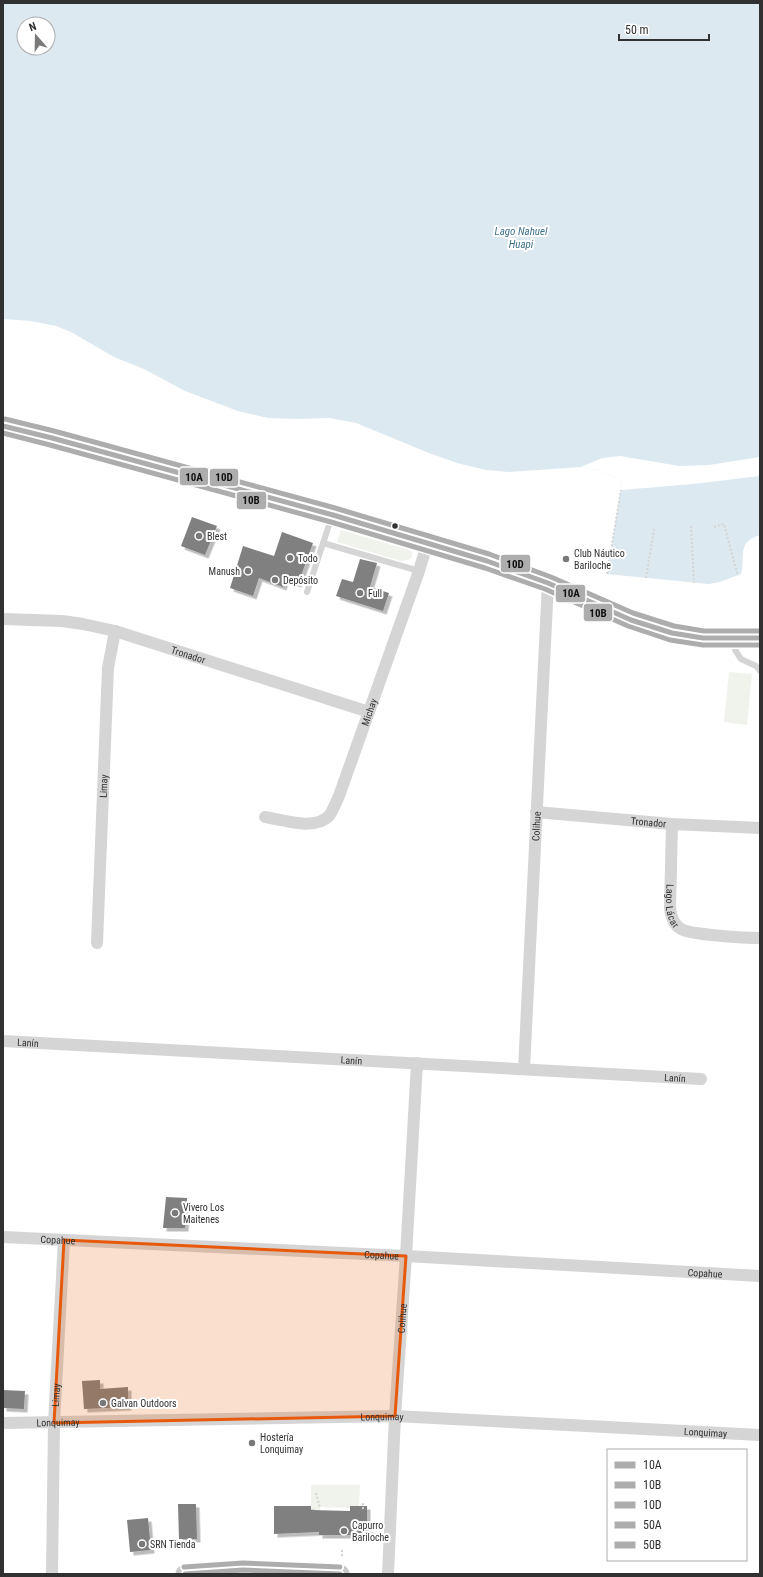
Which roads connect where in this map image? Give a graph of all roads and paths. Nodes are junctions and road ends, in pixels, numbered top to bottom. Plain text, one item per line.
1 (3, 426) edge
2 (621, 490) dead end
3 (333, 515) junction
4 (691, 526) dead end
5 (714, 527) dead end
6 (654, 529) dead end
7 (324, 543) junction
8 (427, 544) junction
9 (419, 571) junction
10 (607, 574) dead end
11 (738, 576) dead end
12 (646, 578) dead end
13 (548, 583) junction
14 (694, 583) dead end
15 (307, 592) dead end
16 (3, 618) edge
17 (115, 631) junction
18 (760, 638) edge
19 (736, 639) junction
20 (760, 671) edge
21 (369, 712) junction
22 (536, 812) junction
23 (265, 817) dead end
24 (672, 824) junction
25 (760, 828) edge
26 (760, 938) edge
27 (97, 943) dead end
28 (3, 1041) edge
29 (417, 1063) junction
30 (524, 1069) junction
31 (701, 1079) dead end
32 (3, 1237) edge
33 (64, 1240) junction
34 (406, 1256) junction
35 (760, 1276) edge
36 (394, 1416) junction
37 (54, 1422) junction
38 (3, 1423) edge
39 (760, 1435) edge
40 (316, 1493) dead end
41 (364, 1503) dead end
42 (320, 1508) dead end
43 (363, 1509) dead end
44 (368, 1528) dead end
45 (372, 1539) dead end
46 (342, 1549) dead end
47 (341, 1565) edge
48 (52, 1574) edge
49 (185, 1574) edge
50 (388, 1574) edge

1 - 3 main road
2 - 10 path
3 - 7 lane
3 - 8 main road
4 - 14 path
5 - 11 path
6 - 12 path
7 - 9 lane
7 - 15 lane
8 - 9 street, Michay
8 - 13 main road
9 - 21 street, Michay
13 - 19 main road
13 - 22 street, Colihue
16 - 17 street, Tronador
17 - 21 street, Tronador
17 - 27 street, Limay
18 - 19 main road
19 - 20 lane
21 - 23 street, Michay
22 - 24 street, Tronador
22 - 30 street, Colihue
24 - 25 street, Tronador
24 - 26 street, Lago Lácar
28 - 29 street, Lanín
29 - 30 street, Lanín
29 - 34 street, Colihue
30 - 31 street, Lanín
32 - 33 street, Copahue
33 - 34 street, Copahue
33 - 37 street, Limay
34 - 35 street, Copahue
34 - 36 street, Colihue
36 - 37 street, Lonquimay
36 - 39 street, Lonquimay
36 - 50 street, Colihue
37 - 38 street, Lonquimay
37 - 48 street, Limay
40 - 42 path
41 - 43 path
44 - 45 path
46 - 47 path
47 - 49 main road

